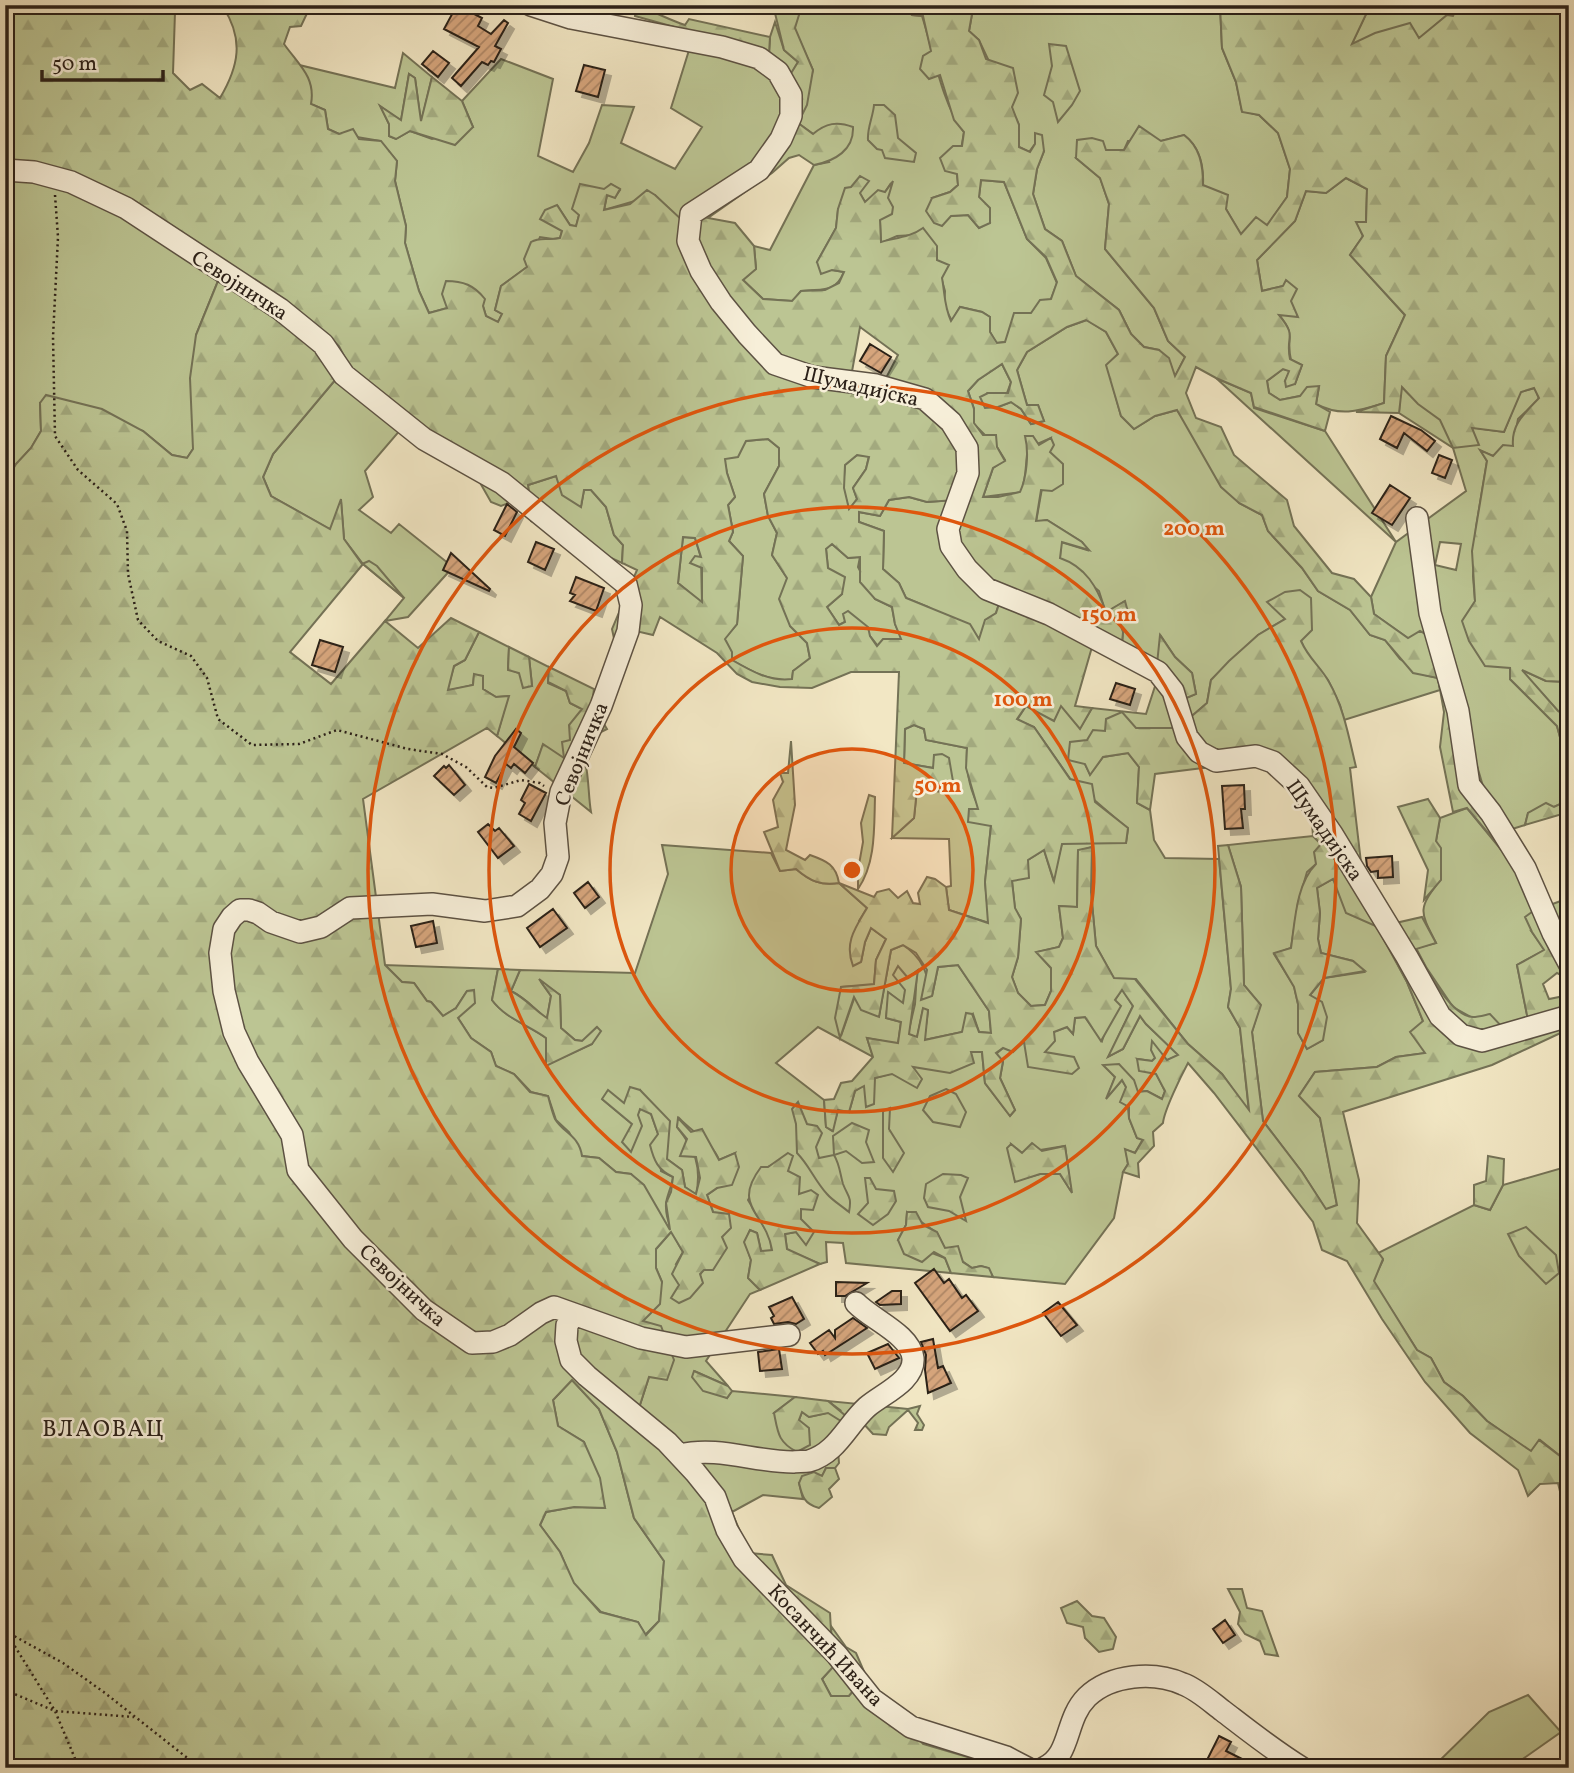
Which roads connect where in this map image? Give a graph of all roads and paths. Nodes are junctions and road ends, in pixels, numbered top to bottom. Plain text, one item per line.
1 (531, 5) edge
2 (5, 170) edge
3 (53, 177) junction
4 (1417, 518) dead end
5 (558, 808) junction
6 (1569, 963) edge
7 (1569, 1016) edge
8 (856, 1303) dead end
9 (573, 1315) junction
10 (789, 1335) dead end
11 (680, 1455) junction
12 (6, 1632) edge
13 (5, 1690) edge
14 (55, 1711) junction
15 (134, 1717) junction
16 (79, 1768) edge
17 (200, 1768) edge
18 (1027, 1768) edge
19 (1044, 1768) edge
20 (1302, 1768) edge

1 - 7 street, Шумадијска
2 - 3 street, Севојничка
3 - 5 street, Севојничка
3 - 5 path
4 - 6 street
5 - 9 street, Севојничка
8 - 11 street
9 - 10 street
9 - 11 street, Косанчић Ивана
11 - 18 street, Косанчић Ивана
12 - 14 path
12 - 15 path
13 - 14 path
14 - 15 path
14 - 16 path
15 - 17 path
19 - 20 street

